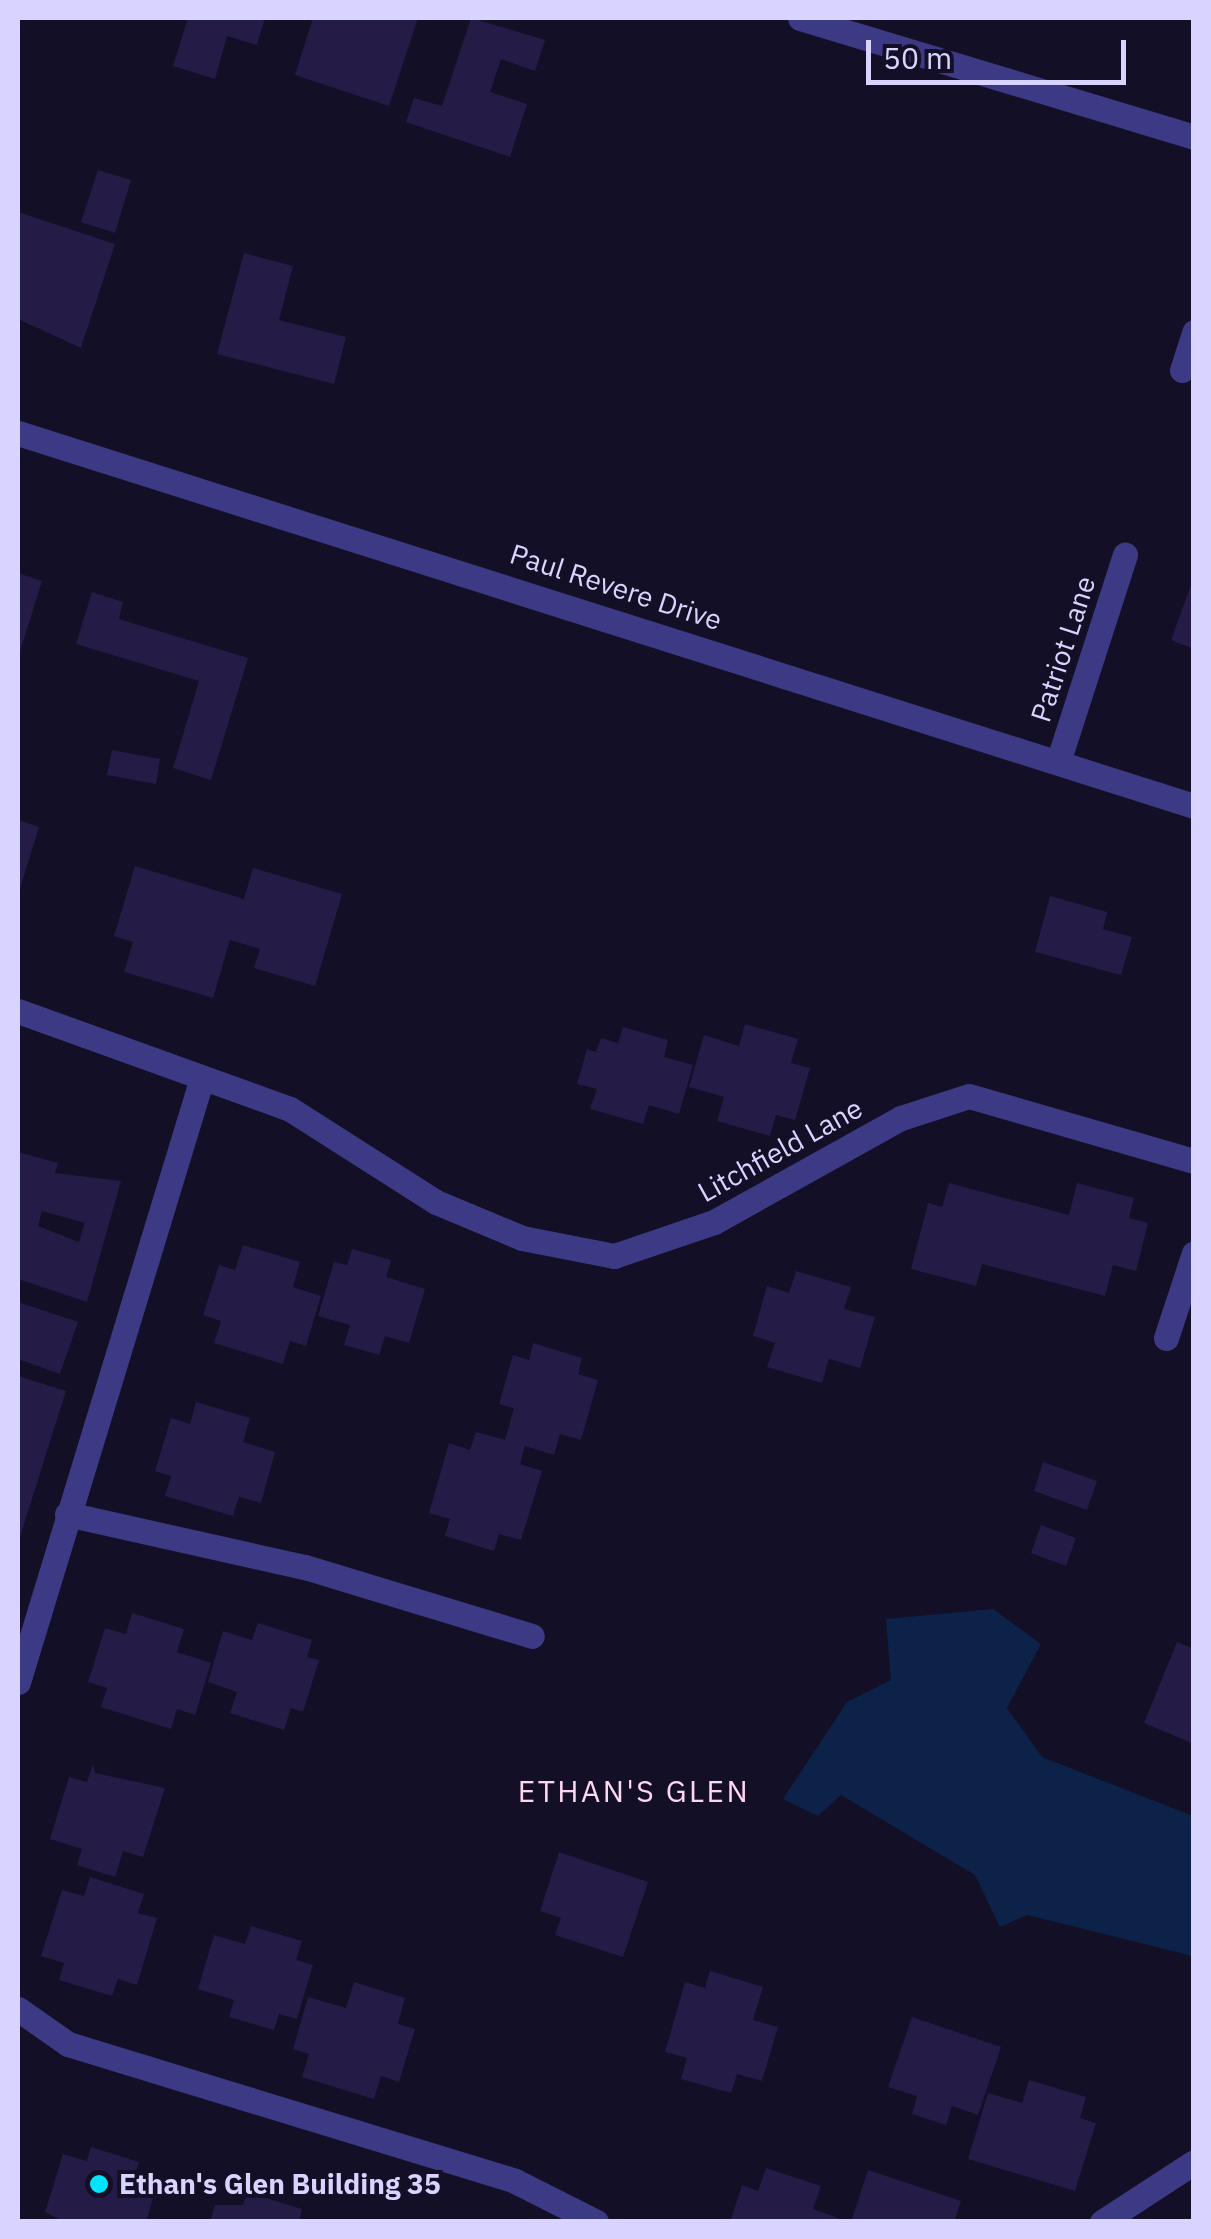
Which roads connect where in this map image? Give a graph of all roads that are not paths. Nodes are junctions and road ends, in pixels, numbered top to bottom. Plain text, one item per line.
1 (800, 18) edge
2 (1194, 137) edge
3 (1194, 332) edge
4 (1182, 370) dead end
5 (18, 433) edge
6 (1125, 555) dead end
7 (1058, 762) junction
8 (1194, 806) edge
9 (18, 1012) edge
10 (202, 1078) junction
11 (1194, 1160) edge
12 (1194, 1254) edge
13 (1166, 1338) dead end
14 (67, 1514) junction
15 (532, 1636) dead end
16 (18, 1682) edge
17 (18, 2009) edge
18 (1194, 2162) edge
19 (596, 2222) edge
20 (1102, 2222) edge

1 - 2 street
3 - 4 street
5 - 7 street, Paul Revere Drive
6 - 7 street, Patriot Lane
7 - 8 street, Paul Revere Drive
9 - 10 street, Litchfield Lane
10 - 11 street, Litchfield Lane
10 - 14 street
12 - 13 street
14 - 15 street
14 - 16 street
17 - 19 street
18 - 20 street

